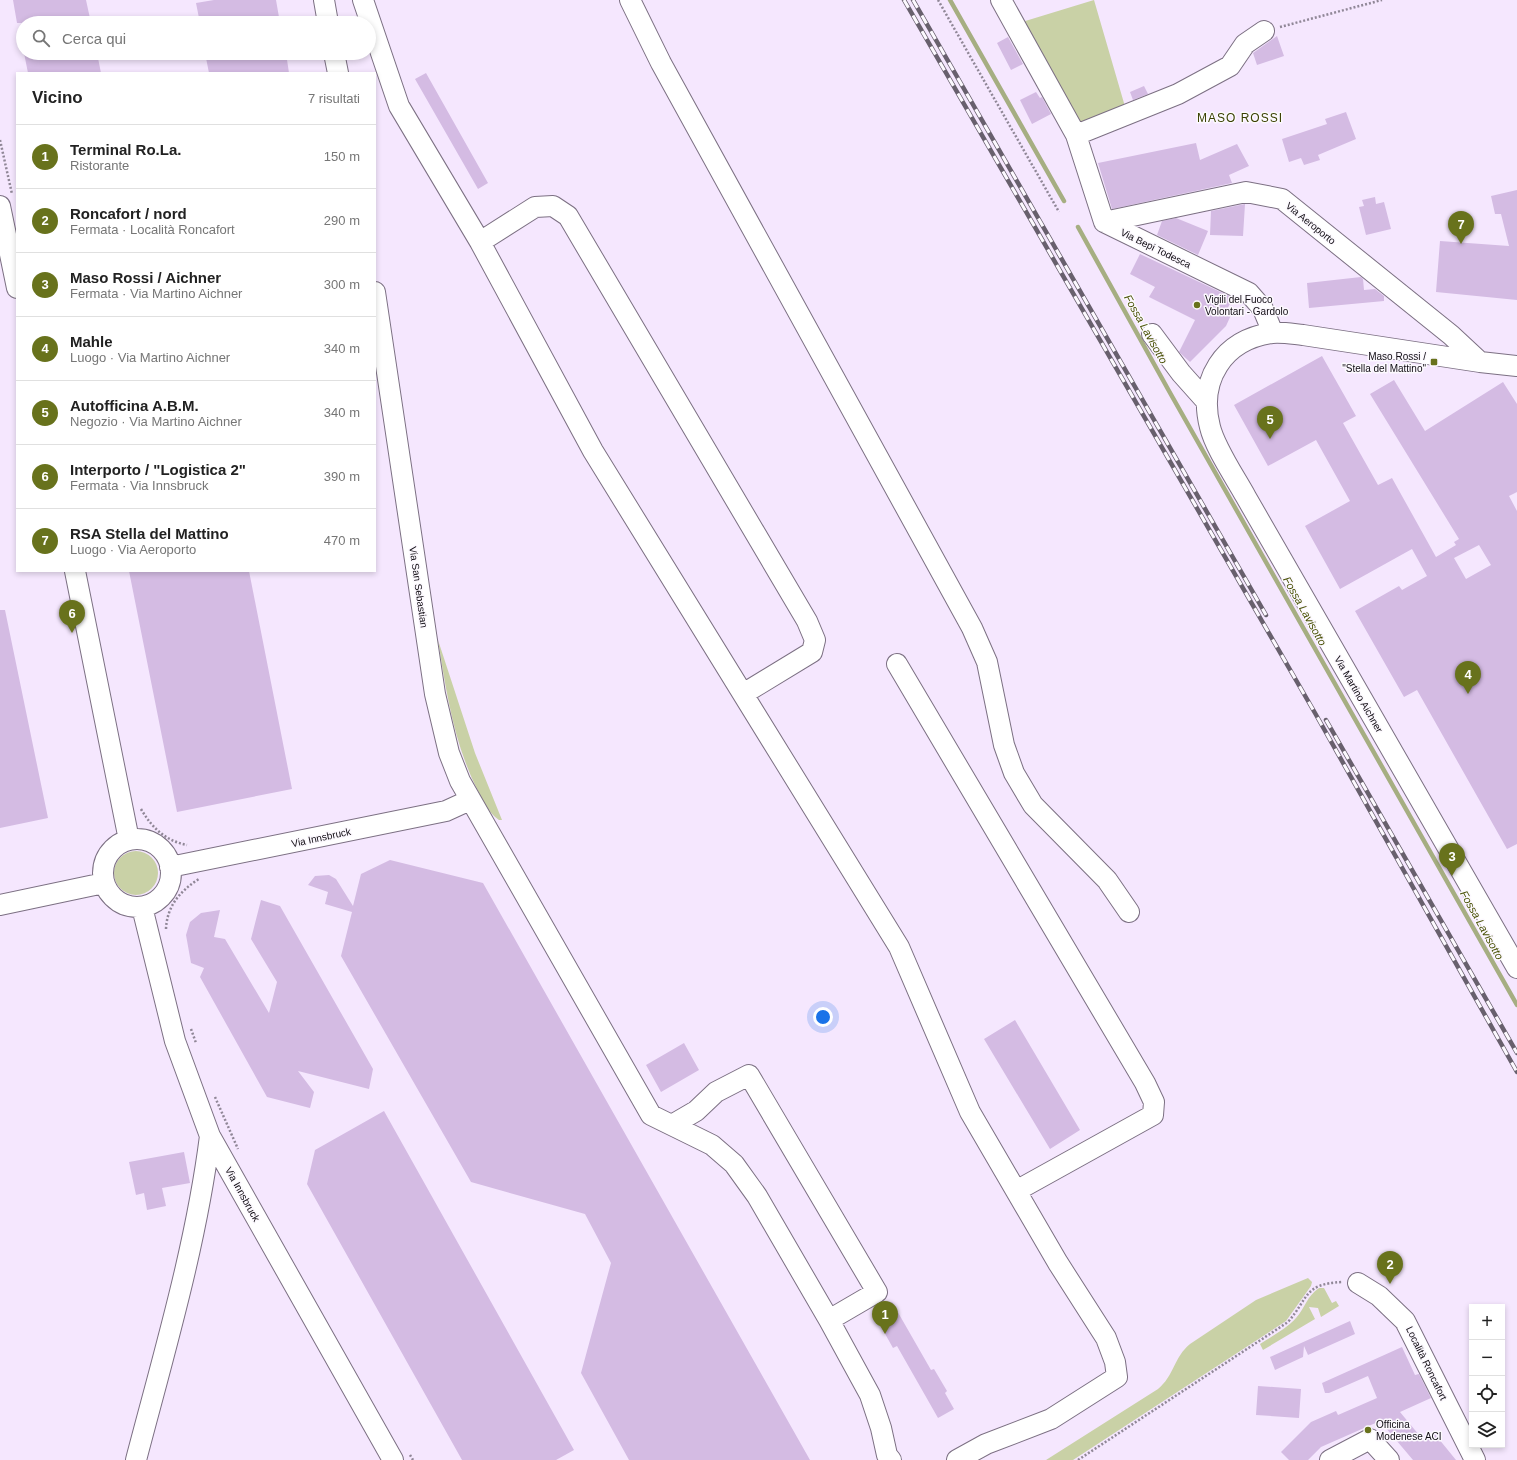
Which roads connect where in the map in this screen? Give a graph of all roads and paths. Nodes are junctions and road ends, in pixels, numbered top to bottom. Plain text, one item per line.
1 (324, 0) edge
2 (362, 0) edge
3 (630, 0) edge
4 (938, 0) edge
5 (1001, 0) edge
6 (1382, 0) edge
7 (327, 16) edge
8 (368, 16) edge
9 (1264, 31) joint
10 (376, 40) edge
11 (335, 60) edge
12 (338, 72) edge
13 (1076, 135) junction
14 (0, 140) edge
15 (7, 201) edge
16 (1059, 212) dead end
17 (1104, 222) junction
18 (12, 235) edge
19 (480, 242) junction
20 (16, 277) edge
21 (376, 299) edge
22 (1273, 333) junction
23 (1152, 334) dead end
24 (1480, 362) junction
25 (1517, 366) edge
26 (1206, 401) junction
27 (74, 572) edge
28 (897, 664) dead end
29 (743, 694) junction
30 (470, 800) junction
31 (139, 805) dead end
32 (129, 840) junction
33 (188, 846) dead end
34 (170, 867) junction
35 (201, 878) dead end
36 (104, 883) junction
37 (0, 905) edge
38 (142, 907) junction
39 (1129, 912) dead end
40 (166, 935) dead end
41 (1514, 959) edge
42 (189, 1023) dead end
43 (196, 1045) dead end
44 (214, 1095) dead end
45 (707, 1101) junction
46 (672, 1125) junction
47 (210, 1136) junction
48 (706, 1142) junction
49 (241, 1155) dead end
50 (1016, 1191) junction
51 (1358, 1283) joint
52 (829, 1320) junction
53 (401, 1457) edge
54 (136, 1460) edge
55 (413, 1460) edge
56 (891, 1460) edge
57 (956, 1460) edge
58 (1078, 1460) edge
59 (1330, 1460) edge
60 (1389, 1460) edge
61 (1475, 1460) edge

1 - 7 street
2 - 8 street
3 - 39 street
4 - 16 path
5 - 13 street
6 - 9 path
9 - 13 street
10 - 19 street
11 - 12 street
13 - 17 street
14 - 15 path
15 - 18 street
17 - 22 street, Via Bepi Todesca
17 - 24 street, Via Aeroporto
18 - 20 street
19 - 29 street
19 - 29 street
21 - 30 street, Via San Sebastian
22 - 24 street
22 - 26 street, Via Martino Aichner
23 - 26 street
24 - 25 street
26 - 41 street, Via Martino Aichner
27 - 32 street
28 - 50 street
29 - 50 street
30 - 34 street, Via Innsbruck
30 - 46 street, Via San Sebastian
31 - 33 path
32 - 34 street
32 - 36 street
34 - 38 street
35 - 40 path
36 - 37 street
36 - 38 street
38 - 47 street, Via Innsbruck
42 - 43 path
44 - 49 path
45 - 46 street
45 - 48 street
45 - 52 street
46 - 48 street, Via San Sebastian
47 - 53 street, Via Innsbruck
47 - 54 street
48 - 52 street, Via San Sebastian
50 - 57 street
51 - 58 path
51 - 61 street, Località Roncafort
52 - 56 street, Via San Sebastian
53 - 55 path
59 - 60 street

